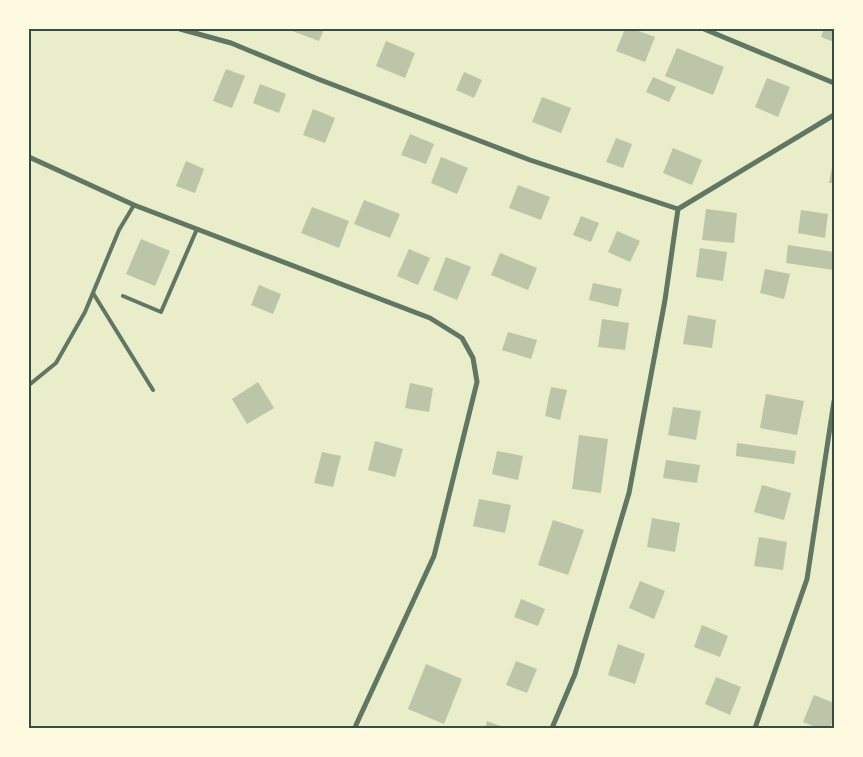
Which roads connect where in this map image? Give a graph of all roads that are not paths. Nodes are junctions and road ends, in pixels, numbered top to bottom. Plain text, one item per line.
1 (180, 29) edge
2 (704, 29) edge
3 (834, 83) edge
4 (834, 115) edge
5 (29, 157) edge
6 (134, 205) junction
7 (678, 209) junction
8 (197, 228) junction
9 (93, 293) junction
10 (123, 296) dead end
11 (29, 385) edge
12 (153, 390) dead end
13 (834, 401) edge
14 (355, 728) edge
15 (552, 728) edge
16 (755, 728) edge

1 - 7 street
2 - 3 street
4 - 7 street
5 - 6 street
6 - 8 street
6 - 9 lane
7 - 15 street
8 - 10 lane
8 - 14 street
9 - 11 lane
9 - 12 lane
13 - 16 street

